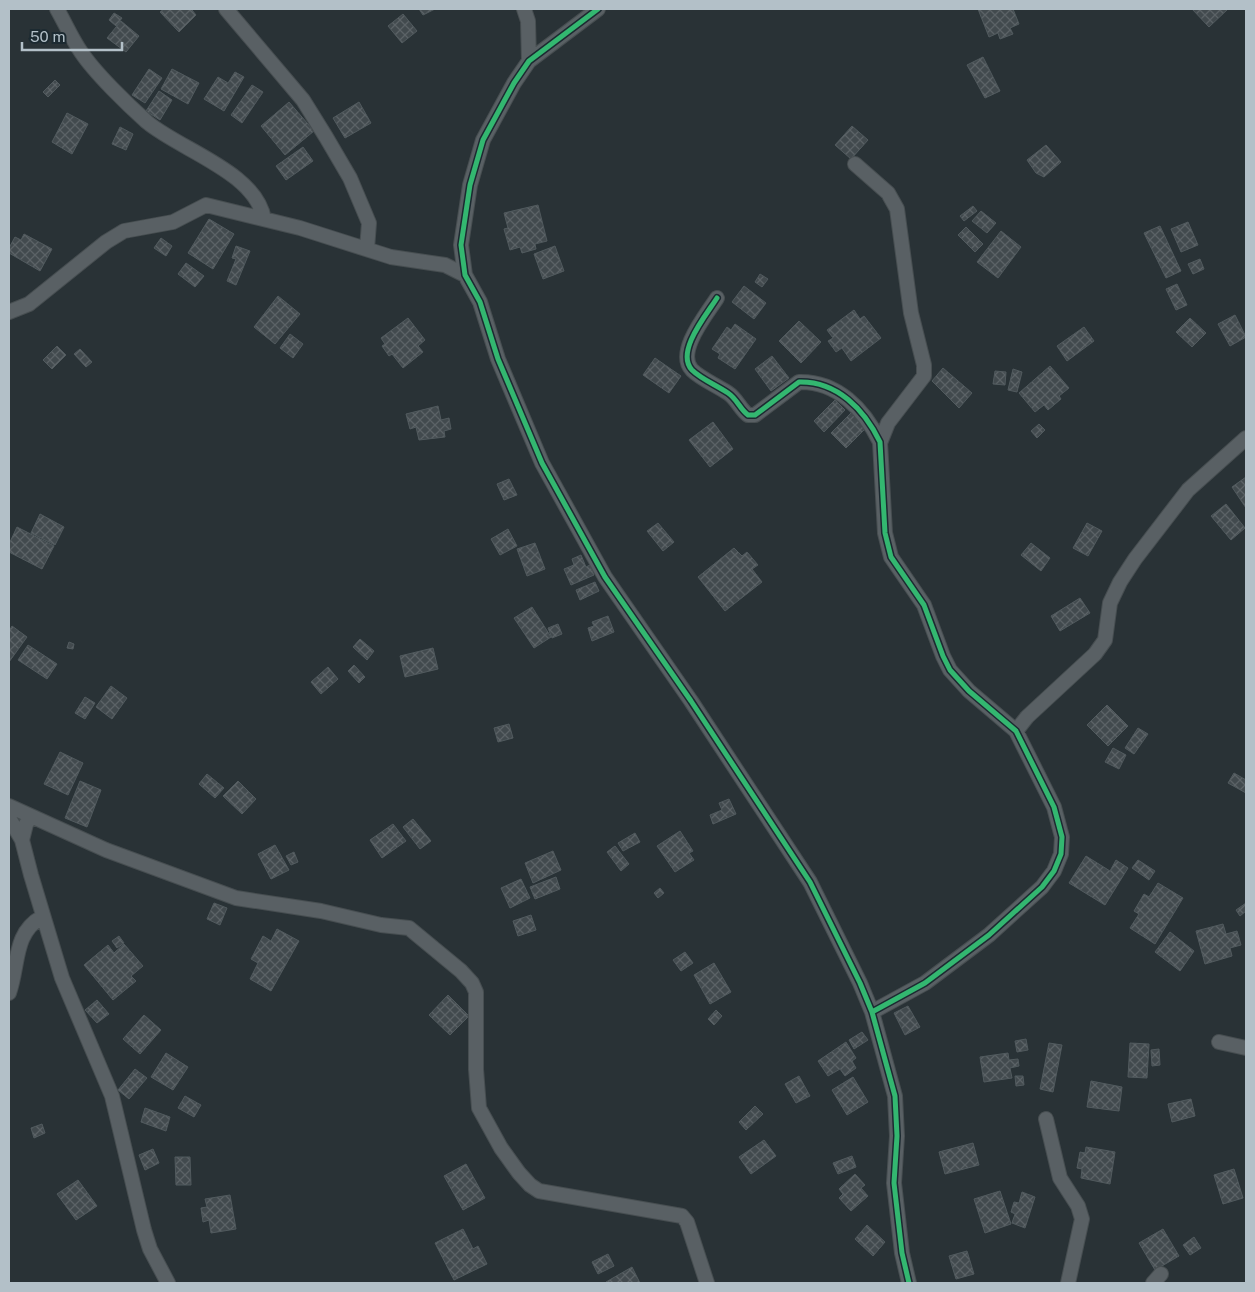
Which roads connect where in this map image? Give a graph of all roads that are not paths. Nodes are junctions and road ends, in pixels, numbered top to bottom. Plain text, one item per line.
1 (58, 9) edge
2 (226, 9) edge
3 (524, 9) edge
4 (598, 9) edge
5 (529, 61) junction
6 (855, 164) dead end
7 (264, 219) junction
8 (366, 249) junction
9 (465, 276) junction
10 (717, 298) dead end
11 (9, 312) edge
12 (1246, 438) edge
13 (880, 443) junction
14 (1016, 731) junction
15 (9, 806) edge
16 (31, 817) junction
17 (9, 818) edge
18 (22, 840) junction
19 (42, 917) junction
20 (9, 993) edge
21 (872, 1012) junction
22 (1219, 1042) dead end
23 (1246, 1048) edge
24 (1046, 1119) dead end
25 (168, 1283) edge
26 (707, 1283) edge
27 (909, 1283) edge
28 (1068, 1283) edge

1 - 7 street
2 - 8 street
3 - 5 street
4 - 5 street
5 - 9 street
6 - 13 street
7 - 8 street
7 - 11 street
8 - 9 street
9 - 21 street
10 - 13 street
12 - 14 street
13 - 14 street
14 - 21 street
15 - 16 street
16 - 18 street
16 - 26 street
17 - 18 street
18 - 19 street
19 - 20 street
19 - 25 street
21 - 27 street
22 - 23 street
24 - 28 street

